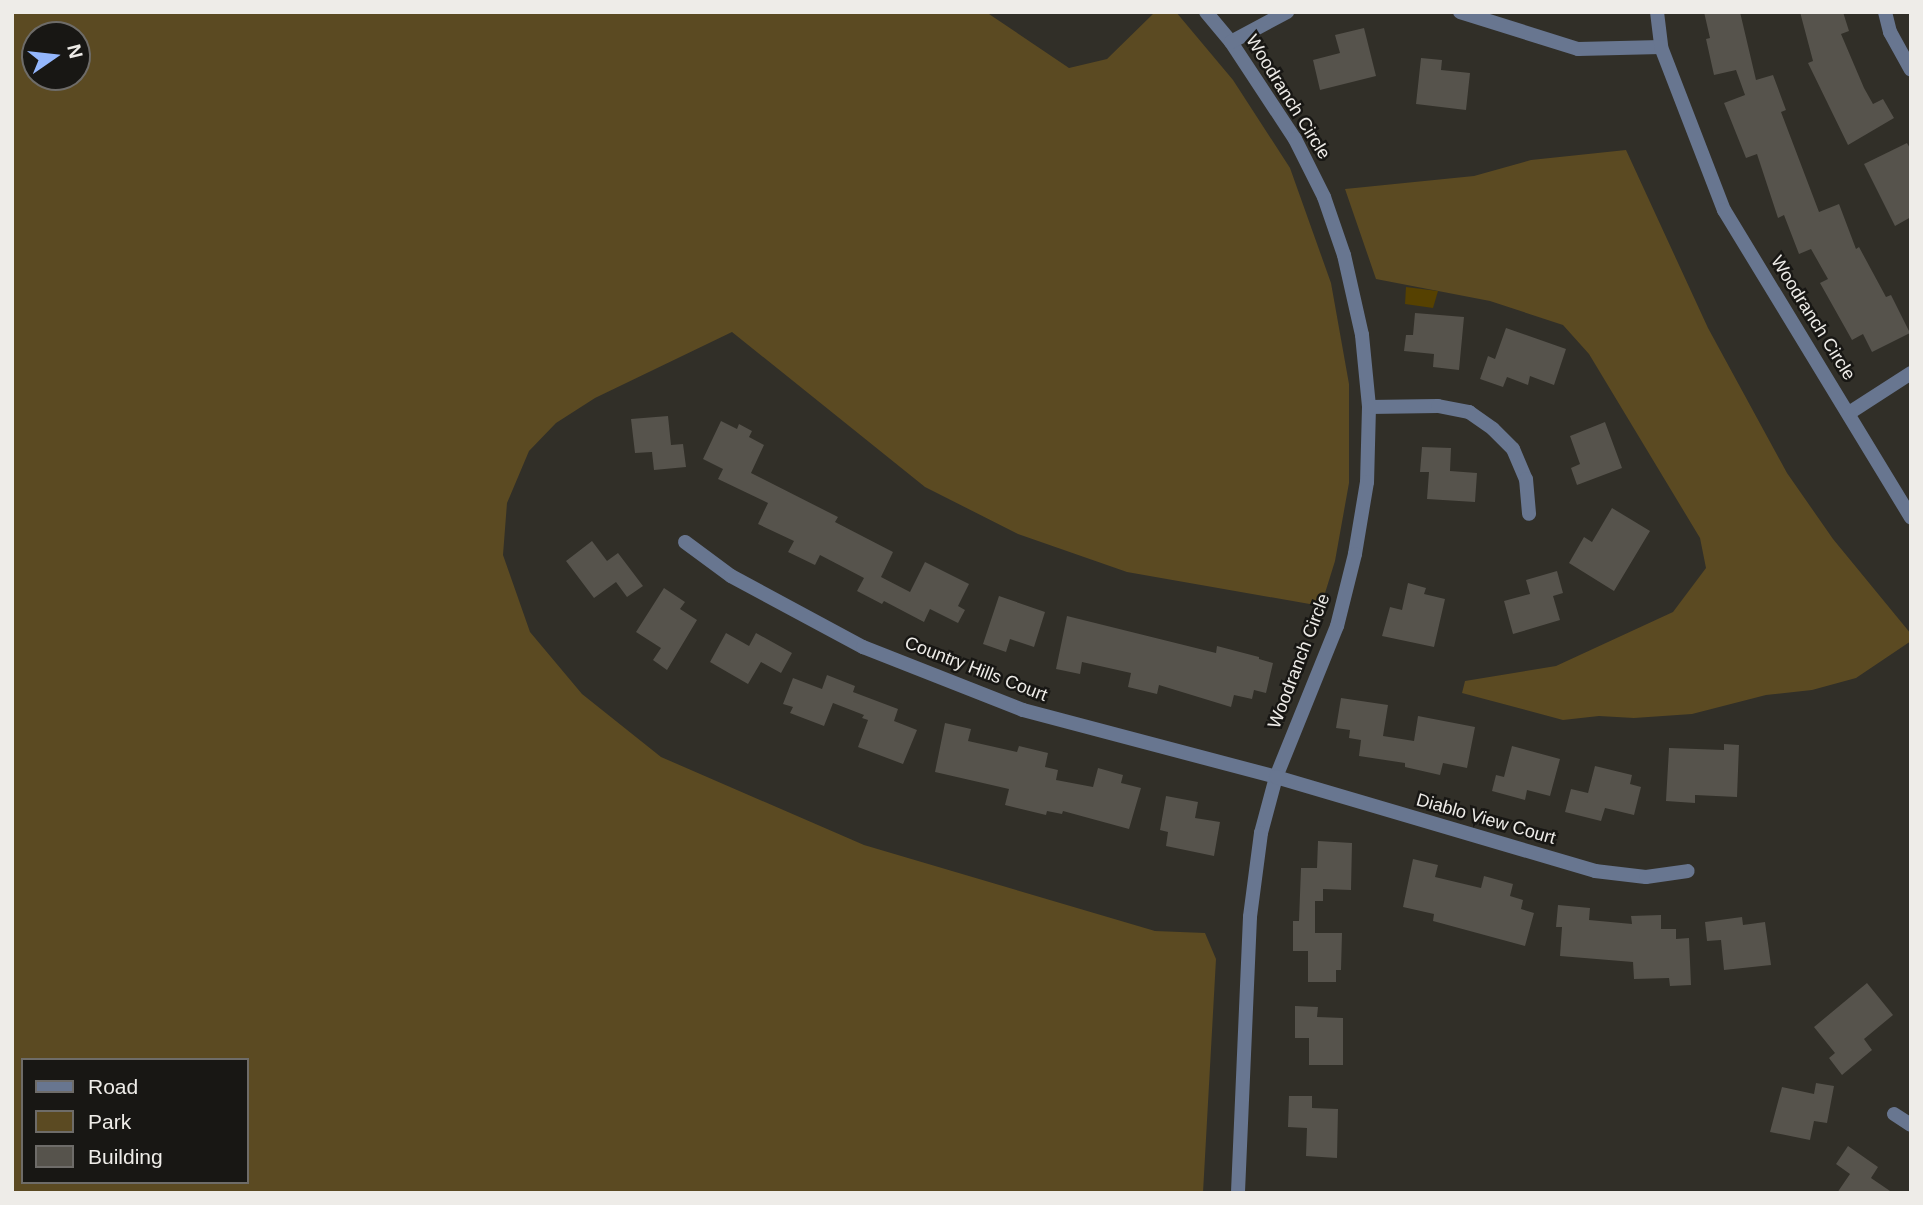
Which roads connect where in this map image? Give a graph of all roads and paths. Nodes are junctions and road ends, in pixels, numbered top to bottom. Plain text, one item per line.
1 (1206, 12) edge
2 (1287, 12) edge
3 (1461, 12) edge
4 (1657, 12) edge
5 (1885, 12) edge
6 (1231, 42) junction
7 (1661, 47) junction
8 (1911, 70) edge
9 (1911, 373) edge
10 (1369, 407) junction
11 (1849, 413) junction
12 (1529, 514) dead end
13 (1911, 518) edge
14 (685, 542) dead end
15 (1276, 777) junction
16 (1688, 871) dead end
17 (1894, 1114) dead end
18 (1911, 1125) edge
19 (1238, 1193) edge

1 - 6 street, Woodranch Circle
2 - 6 street
3 - 7 street
4 - 7 street, Woodranch Circle
5 - 8 street
6 - 10 street, Woodranch Circle
7 - 11 street, Woodranch Circle
9 - 11 street
10 - 12 street
10 - 15 street, Woodranch Circle
11 - 13 street, Woodranch Circle
14 - 15 street, Country Hills Court
15 - 16 street, Diablo View Court
15 - 19 street, Woodranch Circle
17 - 18 street

